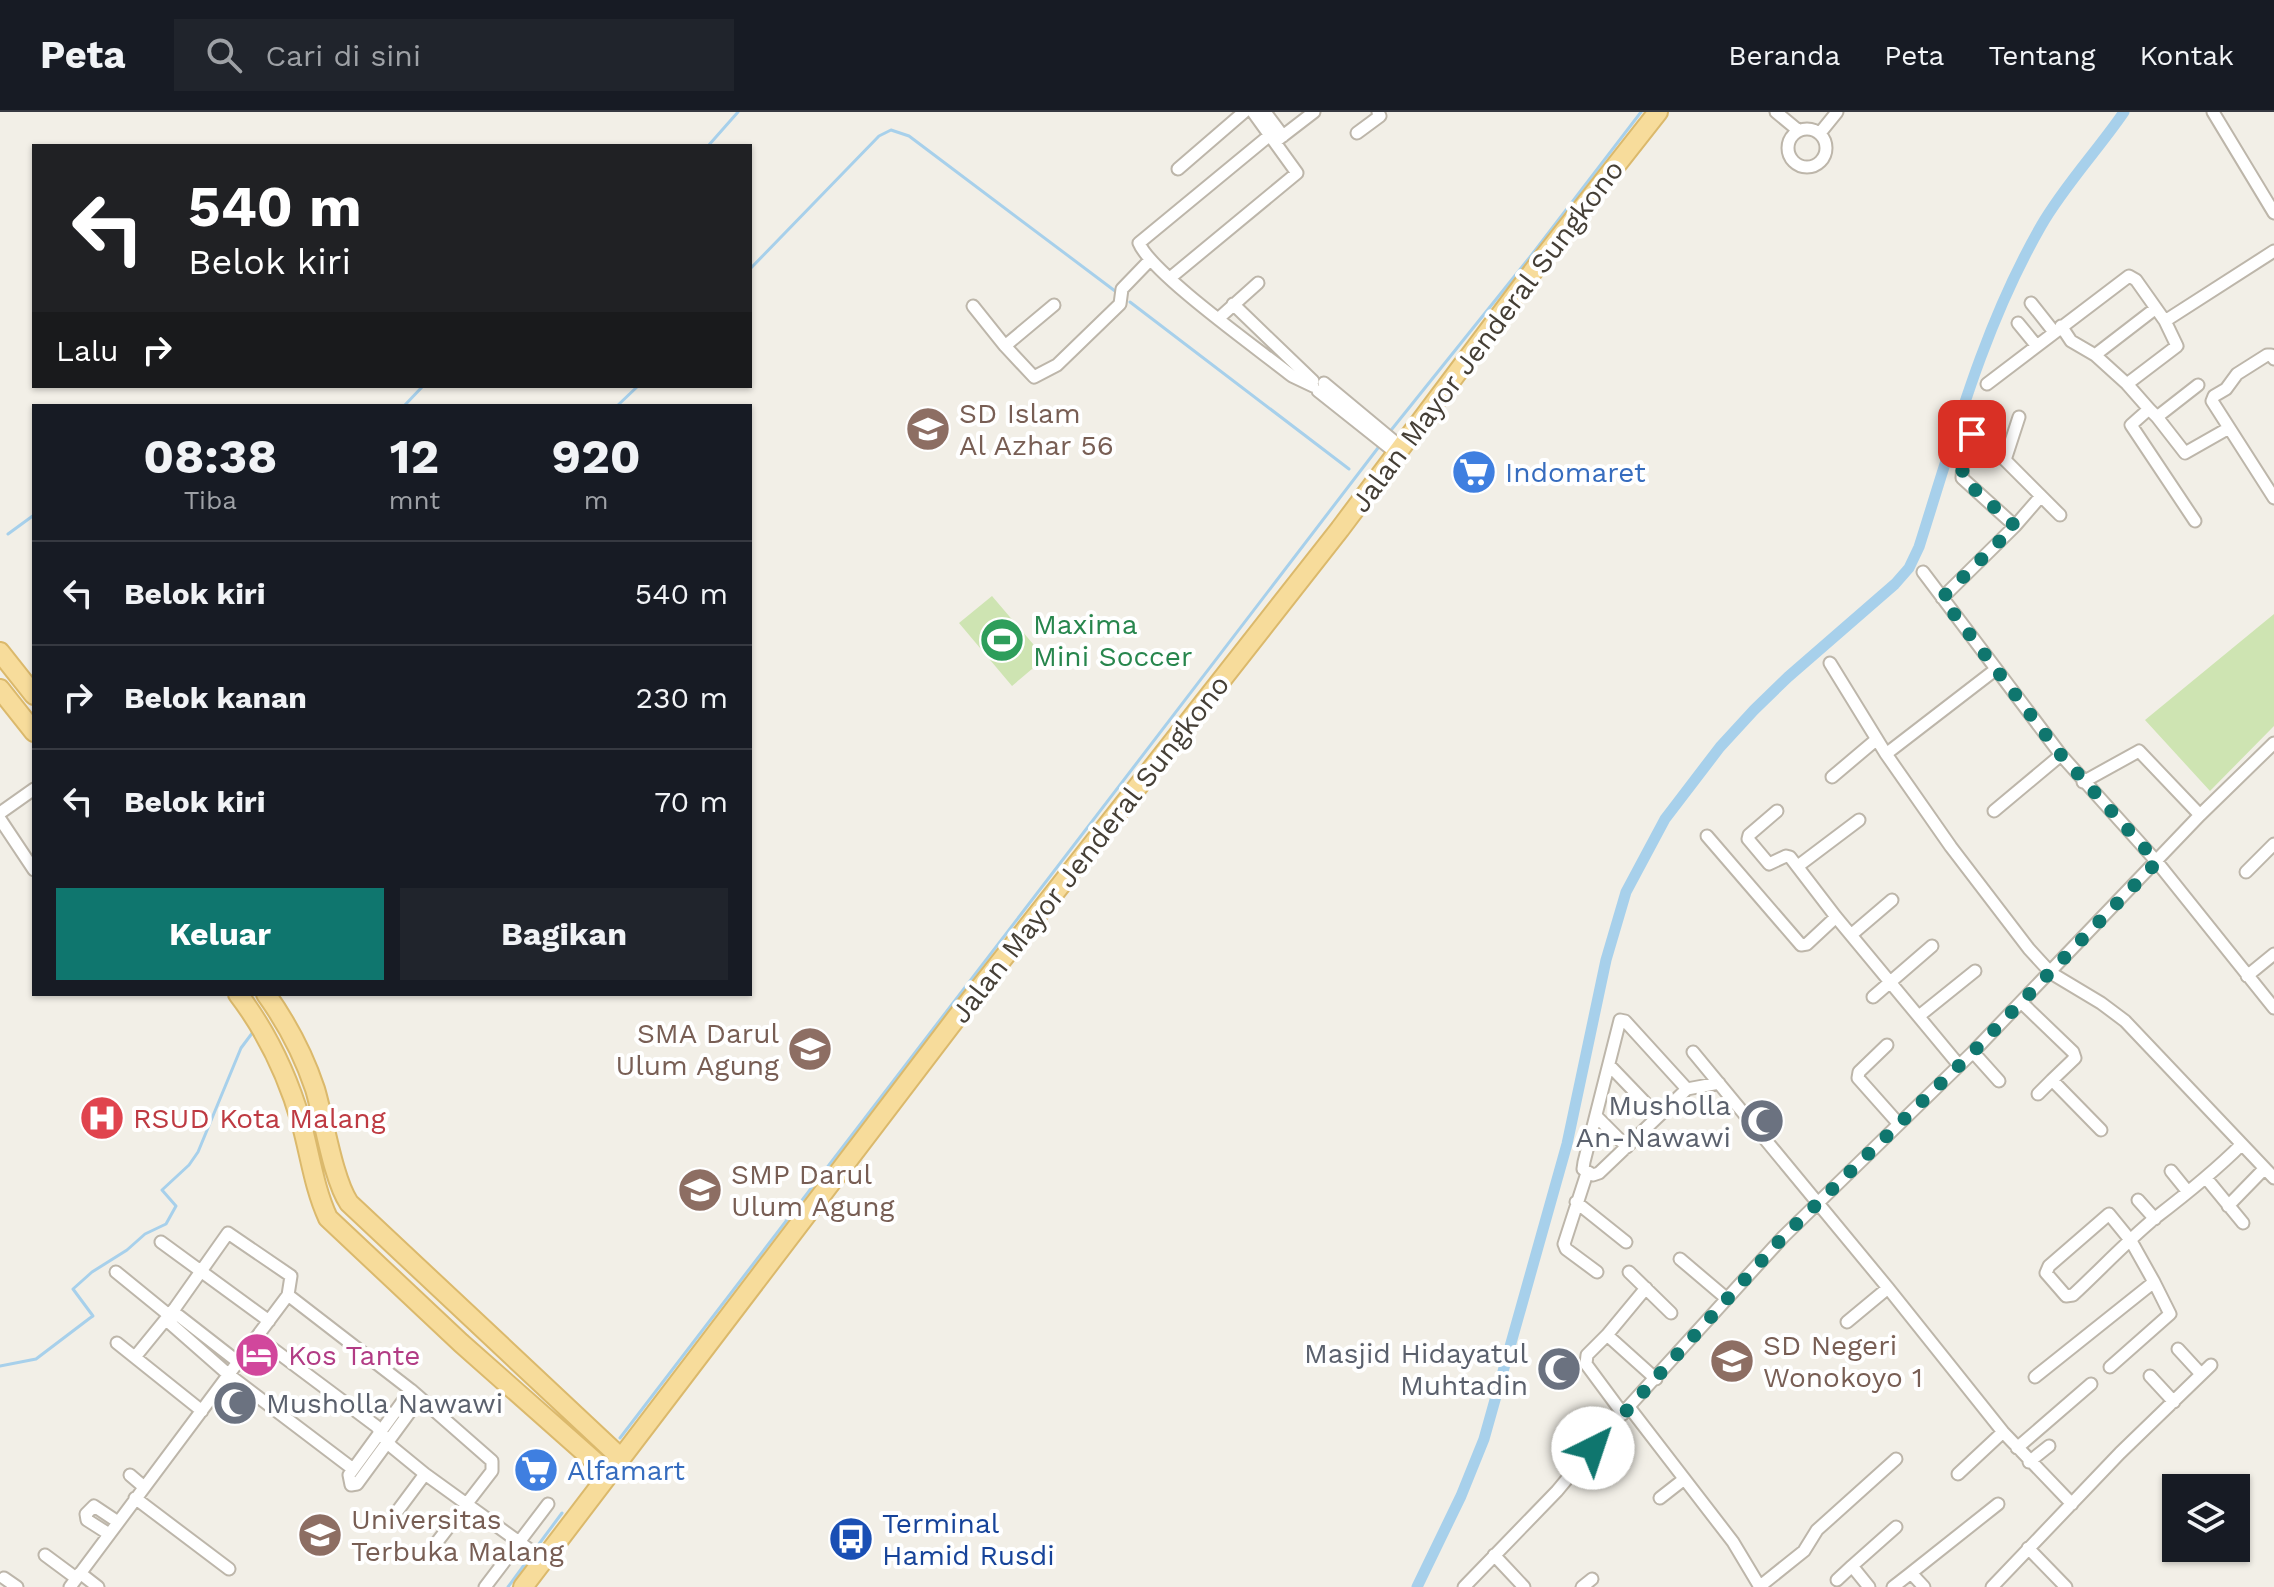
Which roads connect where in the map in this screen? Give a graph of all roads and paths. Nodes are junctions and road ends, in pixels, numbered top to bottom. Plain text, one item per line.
1 (1244, 112) edge
2 (1253, 112) edge
3 (1265, 112) edge
4 (1314, 112) edge
5 (1378, 112) edge
6 (1658, 112) edge
7 (1776, 112) edge
8 (1837, 112) edge
9 (2213, 112) edge
10 (1799, 131) junction
11 (1357, 133) dead end
12 (1820, 133) junction
13 (1276, 137) junction
14 (1178, 169) dead end
15 (2274, 213) edge
16 (2274, 251) edge
17 (1150, 260) junction
18 (1170, 278) junction
19 (1258, 283) dead end
20 (2031, 303) dead end
21 (1233, 304) junction
22 (1054, 305) dead end
23 (973, 306) dead end
24 (2156, 308) junction
25 (1219, 318) junction
26 (2165, 321) junction
27 (2018, 323) dead end
28 (2058, 329) junction
29 (2036, 345) junction
30 (1005, 346) junction
31 (2095, 355) junction
32 (2274, 359) edge
33 (1987, 384) dead end
34 (2127, 384) junction
35 (1318, 385) junction
36 (2198, 385) dead end
37 (2153, 413) junction
38 (1977, 415) dead end
39 (2019, 417) dead end
40 (2227, 426) junction
41 (1972, 434) junction
42 (1389, 443) junction
43 (2005, 460) junction
44 (2041, 496) junction
45 (2274, 498) edge
46 (2060, 515) dead end
47 (2195, 521) dead end
48 (2015, 526) junction
49 (1923, 572) dead end
50 (1942, 598) junction
51 (0, 652) edge
52 (1830, 663) dead end
53 (1995, 670) junction
54 (0, 689) edge
55 (32, 692) edge
56 (32, 729) edge
57 (1877, 739) junction
58 (2272, 750) edge
59 (1886, 754) junction
60 (2061, 755) junction
61 (1832, 777) dead end
62 (2083, 782) junction
63 (32, 790) edge
64 (1777, 811) dead end
65 (1994, 811) dead end
66 (0, 813) edge
67 (2200, 815) junction
68 (0, 819) edge
69 (1859, 820) dead end
70 (1707, 836) dead end
71 (2274, 844) edge
72 (2157, 862) junction
73 (1798, 866) junction
74 (32, 867) edge
75 (2246, 872) dead end
76 (1892, 900) dead end
77 (1836, 917) junction
78 (1851, 935) junction
79 (1932, 946) dead end
80 (2274, 954) edge
81 (1975, 971) dead end
82 (2051, 973) junction
83 (2247, 976) junction
84 (1891, 982) junction
85 (239, 996) edge
86 (267, 996) edge
87 (1873, 997) dead end
88 (2021, 1002) junction
89 (2274, 1008) edge
90 (1919, 1016) junction
91 (1887, 1045) dead end
92 (1693, 1052) dead end
93 (1973, 1052) junction
94 (1958, 1064) junction
95 (1609, 1065) junction
96 (2052, 1080) junction
97 (1999, 1081) dead end
98 (1719, 1083) junction
99 (314, 1085) junction
100 (1687, 1089) junction
101 (2038, 1094) dead end
102 (293, 1095) junction
103 (1596, 1116) junction
104 (1658, 1116) junction
105 (1898, 1123) junction
106 (2101, 1130) dead end
107 (2241, 1145) junction
108 (1627, 1147) junction
109 (2264, 1169) junction
110 (2171, 1171) dead end
111 (1587, 1173) junction
112 (2206, 1178) junction
113 (2274, 1178) edge
114 (2188, 1192) junction
115 (2138, 1200) dead end
116 (1817, 1201) junction
117 (1576, 1202) junction
118 (2228, 1206) junction
119 (2155, 1219) junction
120 (2243, 1223) dead end
121 (2131, 1241) junction
122 (161, 1242) dead end
123 (1626, 1242) dead end
124 (1680, 1259) dead end
125 (116, 1272) dead end
126 (1597, 1272) dead end
127 (1629, 1272) dead end
128 (201, 1273) junction
129 (2154, 1282) junction
130 (1646, 1288) junction
131 (1888, 1288) junction
132 (288, 1295) junction
133 (1726, 1298) junction
134 (1671, 1313) dead end
135 (170, 1316) junction
136 (269, 1321) junction
137 (1847, 1322) dead end
138 (1607, 1335) junction
139 (257, 1337) junction
140 (117, 1343) dead end
141 (2178, 1349) dead end
142 (135, 1357) junction
143 (238, 1362) junction
144 (2211, 1365) dead end
145 (2110, 1367) dead end
146 (2201, 1374) junction
147 (229, 1375) junction
148 (2150, 1376) dead end
149 (2035, 1377) dead end
150 (1656, 1379) junction
151 (2091, 1384) dead end
152 (415, 1394) junction
153 (2174, 1402) junction
154 (1626, 1410) junction
155 (202, 1411) junction
156 (2003, 1432) junction
157 (384, 1437) junction
158 (2049, 1446) dead end
159 (2017, 1448) junction
160 (621, 1458) junction
161 (1896, 1459) dead end
162 (2029, 1462) junction
163 (353, 1469) junction
164 (425, 1474) junction
165 (609, 1474) junction
166 (1958, 1474) dead end
167 (130, 1475) dead end
168 (1683, 1480) junction
169 (144, 1487) junction
170 (135, 1498) junction
171 (1660, 1498) dead end
172 (466, 1504) junction
173 (548, 1504) dead end
174 (1998, 1504) dead end
175 (2072, 1504) junction
176 (390, 1521) dead end
177 (118, 1522) junction
178 (1896, 1527) dead end
179 (109, 1534) junction
180 (519, 1542) junction
181 (2028, 1548) junction
182 (45, 1555) dead end
183 (427, 1555) dead end
184 (1494, 1555) junction
185 (544, 1560) junction
186 (1852, 1566) junction
187 (229, 1569) dead end
188 (1911, 1573) junction
189 (4, 1578) dead end
190 (76, 1579) edge
191 (1837, 1580) dead end
192 (1756, 1586) edge
193 (2057, 1586) edge
194 (17, 1587) edge
195 (98, 1587) edge
196 (485, 1587) edge
197 (523, 1587) edge
198 (1464, 1587) edge
199 (1524, 1587) edge
200 (1869, 1587) edge
201 (1893, 1587) edge
202 (1924, 1587) edge
203 (1992, 1587) edge

1 - 14 street
2 - 13 street
3 - 13 street
4 - 13 street
5 - 11 street
6 - 42 main road, Jalan Mayor Jenderal Sungkono
7 - 10 street
8 - 12 street
9 - 15 street
10 - 12 street
10 - 12 street
13 - 17 street
13 - 18 street
16 - 26 street
17 - 18 street
17 - 30 street
18 - 25 street
19 - 21 street
20 - 28 street
21 - 25 street
21 - 35 street
22 - 30 street
23 - 30 street
24 - 26 street
24 - 28 street
24 - 31 street
25 - 35 street
26 - 34 street
27 - 29 street
28 - 29 street
28 - 31 street
29 - 33 street
31 - 34 street
32 - 40 street
34 - 37 street
35 - 42 street
36 - 37 street
37 - 40 street
37 - 47 street
38 - 41 street
39 - 43 street
40 - 45 street
41 - 43 street
41 - 48 street
42 - 160 main road, Jalan Mayor Jenderal Sungkono
43 - 44 street
44 - 46 street
44 - 48 street
48 - 50 street
49 - 50 street
50 - 53 street
51 - 55 main road
52 - 57 street
53 - 59 street
53 - 60 street
54 - 56 main road
57 - 59 street
57 - 61 street
58 - 67 street
59 - 82 street
60 - 62 street
60 - 65 street
62 - 67 street
62 - 72 street
63 - 66 street
64 - 73 street
67 - 72 street
68 - 74 street
69 - 73 street
70 - 77 street
71 - 75 street
72 - 82 street
72 - 83 street
73 - 77 street
76 - 78 street
77 - 78 street
78 - 84 street
79 - 84 street
80 - 83 street
81 - 90 street
82 - 88 street
82 - 107 street
83 - 89 street
84 - 87 street
84 - 90 street
85 - 102 main road
86 - 99 main road
88 - 93 street
88 - 96 street
90 - 94 street
91 - 105 street
92 - 98 street
93 - 94 street
93 - 97 street
94 - 105 street
95 - 100 street
95 - 103 street
95 - 104 street
96 - 101 street
96 - 106 street
98 - 100 street
98 - 116 street
99 - 102 main road
99 - 160 main road
100 - 104 street
102 - 165 main road
103 - 108 street
103 - 111 street
104 - 108 street
105 - 116 street
107 - 109 street
107 - 112 street
108 - 111 street
109 - 113 street
109 - 118 street
110 - 114 street
111 - 117 street
112 - 114 street
112 - 118 street
114 - 119 street
115 - 119 street
116 - 131 street
116 - 133 street
117 - 123 street
117 - 126 street
118 - 120 street
119 - 121 street
121 - 121 street
121 - 129 street
122 - 128 street
124 - 133 street
125 - 135 street
127 - 130 street
128 - 132 street
128 - 135 street
128 - 136 street
129 - 145 street
129 - 149 street
130 - 134 street
130 - 138 street
131 - 137 street
131 - 156 street
132 - 136 street
132 - 152 street
133 - 150 street
135 - 142 street
135 - 143 street
135 - 147 street
136 - 139 street
138 - 150 street
138 - 154 street
139 - 143 street
139 - 157 street
140 - 142 street
141 - 146 street
142 - 155 street
143 - 147 street
144 - 146 street
146 - 153 street
147 - 155 street
147 - 163 street
148 - 153 street
150 - 154 street
151 - 159 street
152 - 157 street
152 - 172 street
153 - 175 street
154 - 168 street
154 - 184 street
155 - 169 street
156 - 159 street
156 - 166 street
157 - 163 street
157 - 163 street
157 - 164 street
158 - 162 street
159 - 162 street
160 - 165 main road, Jalan Mayor Jenderal Sungkono
161 - 192 street
162 - 175 street
164 - 172 street
164 - 176 street
165 - 185 main road, Jalan Mayor Jenderal Sungkono
167 - 169 street
168 - 171 street
168 - 192 street
169 - 170 street
170 - 177 street
170 - 187 street
172 - 180 street
172 - 183 street
173 - 180 street
174 - 188 street
175 - 181 street
177 - 179 street
177 - 179 street
178 - 186 street
179 - 190 street
180 - 185 street
180 - 196 street
181 - 193 street
181 - 203 street
182 - 190 street
184 - 198 street
184 - 199 street
185 - 197 main road, Jalan Mayor Jenderal Sungkono
186 - 191 street
186 - 200 street
188 - 201 street
188 - 202 street
189 - 194 street
190 - 195 street

